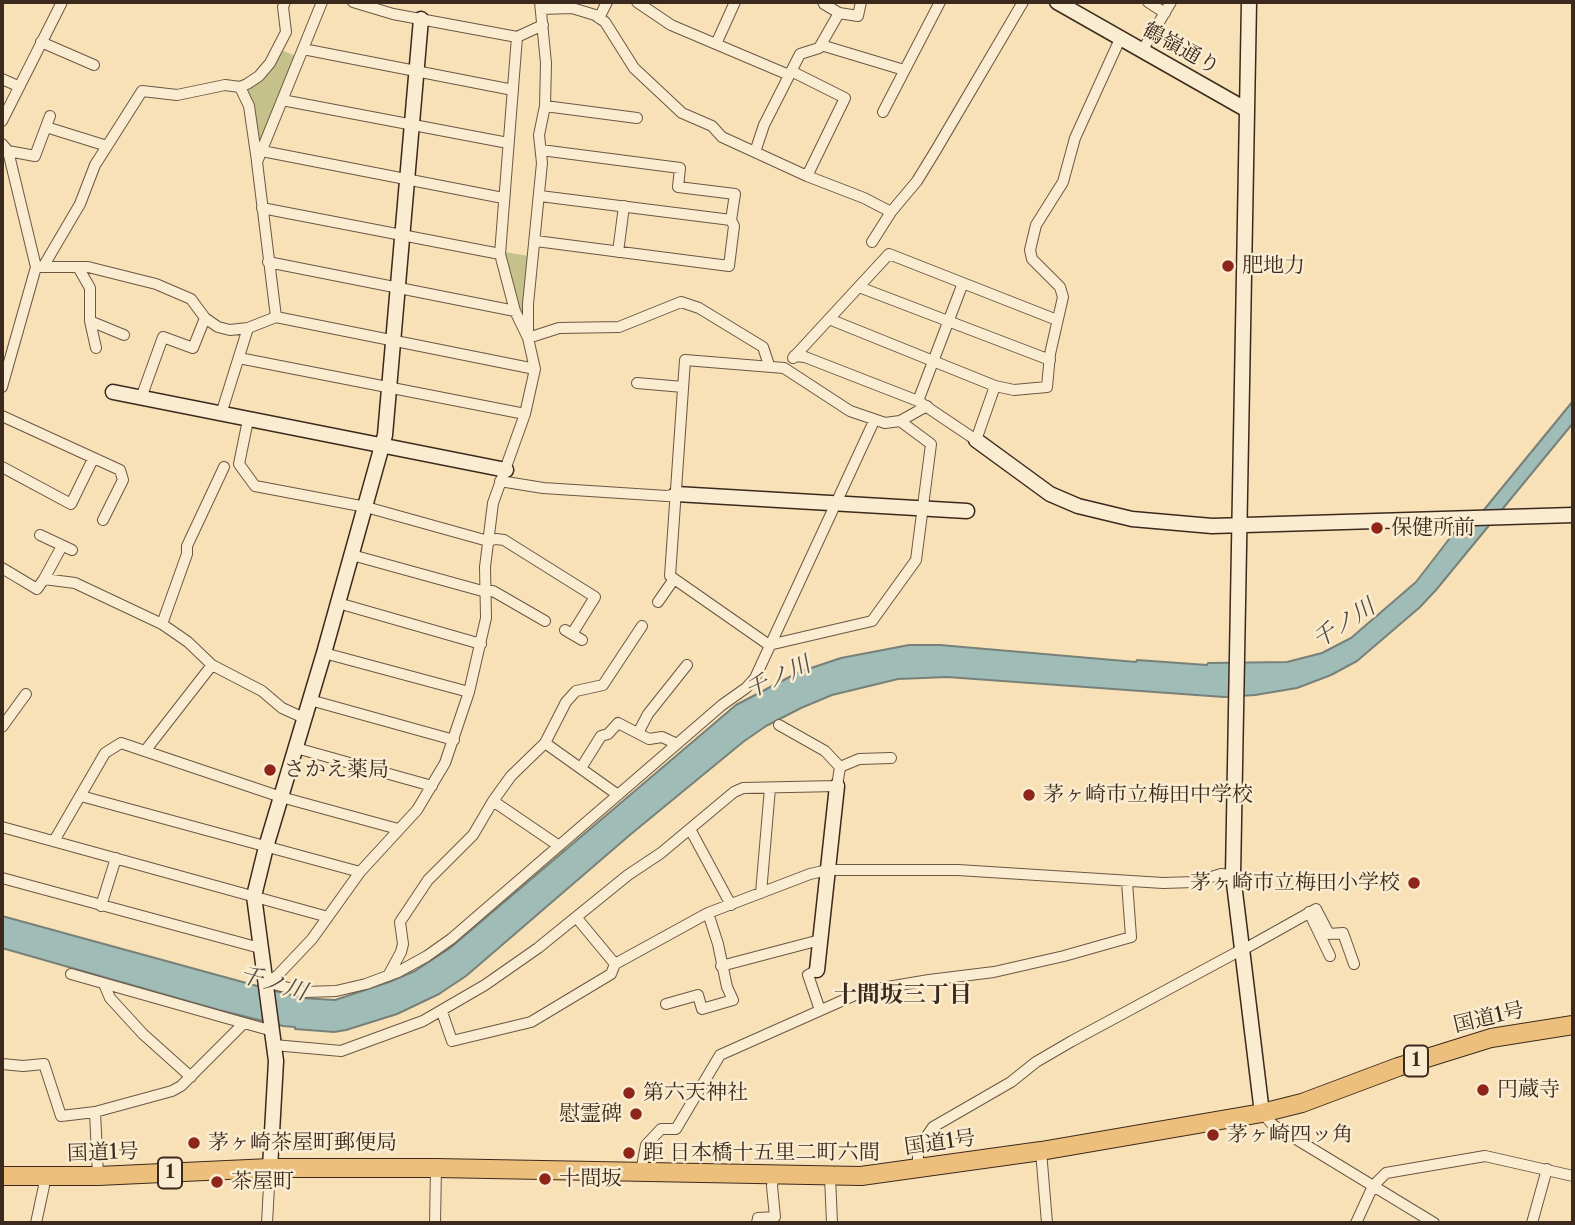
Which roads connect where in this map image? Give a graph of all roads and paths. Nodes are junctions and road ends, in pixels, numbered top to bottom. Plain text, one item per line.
1 (62, 2) edge
2 (285, 2) edge
3 (322, 2) edge
4 (353, 2) edge
5 (396, 2) edge
6 (607, 2) edge
7 (637, 2) edge
8 (735, 2) edge
9 (823, 2) edge
10 (861, 2) edge
11 (940, 2) edge
12 (1023, 2) edge
13 (1057, 2) edge
14 (1148, 2) edge
15 (1171, 2) edge
16 (1249, 2) edge
17 (540, 5) edge
18 (562, 5) edge
19 (393, 13) junction
20 (839, 13) junction
21 (1165, 13) junction
22 (599, 18) junction
23 (421, 19) junction
24 (543, 25) junction
25 (517, 37) junction
26 (1120, 39) junction
27 (41, 42) junction
28 (716, 44) junction
29 (821, 46) junction
30 (303, 49) junction
31 (1142, 51) junction
32 (94, 65) dead end
33 (904, 70) junction
34 (418, 73) junction
35 (790, 73) junction
36 (2, 79) edge
37 (18, 86) junction
38 (240, 87) junction
39 (513, 90) junction
40 (282, 100) junction
41 (545, 106) junction
42 (1247, 110) junction
43 (883, 111) dead end
44 (50, 116) dead end
45 (637, 118) dead end
46 (2, 121) edge
47 (412, 125) junction
48 (46, 127) junction
49 (508, 143) junction
50 (107, 146) junction
51 (5, 148) edge
52 (541, 150) junction
53 (262, 151) junction
54 (755, 152) junction
55 (257, 162) junction
56 (807, 176) junction
57 (408, 181) junction
58 (540, 196) junction
59 (503, 198) junction
60 (624, 206) junction
61 (262, 208) junction
62 (891, 212) junction
63 (731, 220) junction
64 (404, 236) junction
65 (536, 241) junction
66 (872, 242) dead end
67 (618, 252) junction
68 (500, 254) junction
69 (268, 262) junction
70 (40, 267) junction
71 (78, 267) junction
72 (963, 283) junction
73 (859, 286) junction
74 (398, 289) junction
75 (515, 311) junction
76 (276, 317) junction
77 (205, 318) junction
78 (829, 319) junction
79 (1057, 320) junction
80 (90, 321) junction
81 (948, 322) junction
82 (248, 328) junction
83 (124, 335) dead end
84 (528, 338) junction
85 (394, 341) junction
86 (96, 348) dead end
87 (794, 356) junction
88 (239, 358) junction
89 (1050, 360) junction
90 (933, 361) junction
91 (769, 365) junction
92 (784, 368) junction
93 (535, 369) junction
94 (637, 383) dead end
95 (995, 386) junction
96 (2, 387) edge
97 (683, 387) junction
98 (390, 388) junction
99 (113, 392) dead end
100 (141, 398) junction
101 (922, 403) junction
102 (221, 414) junction
103 (524, 414) junction
104 (2, 416) edge
105 (248, 420) junction
106 (874, 421) junction
107 (900, 421) junction
108 (976, 440) junction
109 (383, 446) junction
110 (93, 459) junction
111 (2, 467) edge
112 (224, 467) dead end
113 (503, 476) junction
114 (676, 494) junction
115 (835, 503) junction
116 (366, 507) junction
117 (923, 509) junction
118 (967, 512) dead end
119 (1573, 515) edge
120 (103, 520) dead end
121 (1240, 525) junction
122 (40, 535) dead end
123 (488, 541) junction
124 (62, 546) junction
125 (72, 551) dead end
126 (352, 555) junction
127 (2, 568) edge
128 (44, 579) junction
129 (674, 579) junction
130 (486, 592) junction
131 (658, 602) dead end
132 (338, 603) junction
133 (545, 621) dead end
134 (162, 624) junction
135 (642, 626) dead end
136 (573, 634) dead end
137 (481, 644) junction
138 (769, 645) junction
139 (324, 653) junction
140 (212, 665) junction
141 (687, 665) dead end
142 (469, 692) junction
143 (26, 694) dead end
144 (310, 700) junction
145 (304, 718) junction
146 (779, 725) dead end
147 (2, 727) edge
148 (638, 733) junction
149 (454, 740) junction
150 (545, 743) junction
151 (677, 744) junction
152 (296, 748) junction
153 (145, 751) junction
154 (891, 758) dead end
155 (840, 767) junction
156 (581, 768) junction
157 (432, 786) junction
158 (836, 786) junction
159 (770, 788) junction
160 (618, 795) junction
161 (81, 796) junction
162 (281, 797) junction
163 (493, 801) junction
164 (2, 827) edge
165 (398, 829) junction
166 (690, 829) junction
167 (54, 841) junction
168 (559, 846) junction
169 (266, 847) junction
170 (116, 858) junction
171 (828, 870) junction
172 (360, 872) junction
173 (1233, 875) junction
174 (2, 878) edge
175 (1127, 882) junction
176 (761, 892) junction
177 (254, 896) junction
178 (731, 905) junction
179 (102, 906) junction
180 (1309, 912) junction
181 (708, 913) junction
182 (328, 917) junction
183 (576, 917) junction
184 (820, 940) junction
185 (1241, 947) junction
186 (260, 948) junction
187 (1330, 956) dead end
188 (615, 964) junction
189 (1354, 964) dead end
190 (721, 967) junction
191 (817, 970) joint
192 (71, 974) dead end
193 (387, 976) junction
194 (265, 982) junction
195 (104, 984) junction
196 (666, 1004) dead end
197 (820, 1010) junction
198 (442, 1012) junction
199 (244, 1023) junction
200 (1573, 1025) edge
201 (273, 1038) junction
202 (2, 1064) edge
203 (191, 1077) junction
204 (95, 1112) junction
205 (1262, 1113) junction
206 (1041, 1151) junction
207 (270, 1168) junction
208 (436, 1168) junction
209 (1547, 1169) junction
210 (918, 1170) junction
211 (641, 1172) junction
212 (774, 1174) junction
213 (2, 1176) edge
214 (98, 1176) junction
215 (830, 1176) junction
216 (1573, 1176) edge
217 (42, 1177) junction
218 (1373, 1186) junction
219 (36, 1223) edge
220 (267, 1223) edge
221 (435, 1223) edge
222 (757, 1223) edge
223 (832, 1223) edge
224 (1047, 1223) edge
225 (1356, 1223) edge
226 (1434, 1223) edge
227 (1532, 1223) edge

1 - 27 street
2 - 38 street
3 - 30 street
4 - 19 street
5 - 19 street
6 - 22 street
7 - 28 street
8 - 28 street
9 - 20 street
10 - 20 street
11 - 33 street
12 - 62 street
13 - 26 street, 鶴嶺通り
14 - 21 street
15 - 21 street
16 - 42 street
17 - 18 street
17 - 24 street
18 - 22 street
19 - 23 street
20 - 29 street
21 - 31 street
22 - 54 street
23 - 25 street
23 - 34 street
24 - 25 street
24 - 41 street
25 - 39 street
26 - 31 street, 鶴嶺通り
26 - 79 street
27 - 32 street
27 - 37 street
28 - 35 street
29 - 33 street
29 - 35 street
30 - 34 street
30 - 40 street
31 - 42 street, 鶴嶺通り
33 - 43 street
34 - 39 street
34 - 47 street
35 - 54 street
35 - 56 street
36 - 37 street
37 - 46 street
38 - 50 street
38 - 55 street
39 - 49 street
40 - 47 street
40 - 53 street
41 - 45 street
41 - 52 street
42 - 121 street
44 - 48 street
47 - 49 street
47 - 57 street
48 - 50 street
48 - 51 street
49 - 59 street
50 - 70 street
51 - 70 street
52 - 58 street
52 - 63 street
53 - 55 street
53 - 57 street
54 - 56 street
55 - 61 street
56 - 62 street
57 - 59 street
57 - 64 street
58 - 60 street
58 - 65 street
59 - 68 street
60 - 63 street
60 - 67 street
61 - 64 street
61 - 69 street
62 - 66 street
63 - 67 street
64 - 68 street
64 - 74 street
65 - 67 street
65 - 84 street
68 - 75 street
69 - 74 street
69 - 76 street
70 - 71 street
70 - 96 street
71 - 77 street
71 - 80 street
72 - 73 street
72 - 79 street
72 - 81 street
73 - 78 street
73 - 81 street
74 - 75 street
74 - 85 street
75 - 84 street
76 - 82 street
76 - 85 street
77 - 82 street
77 - 100 street
78 - 87 street
78 - 90 street
79 - 89 street
80 - 83 street
80 - 86 street
81 - 89 street
81 - 90 street
82 - 88 street
84 - 91 street
84 - 93 street
85 - 93 street
85 - 98 street
87 - 92 street
87 - 101 street
88 - 98 street
88 - 102 street
89 - 95 street
90 - 95 street
90 - 101 street
91 - 92 street
91 - 97 street
92 - 106 street
93 - 103 street
94 - 97 street
95 - 108 street
97 - 114 street
98 - 103 street
98 - 109 street
99 - 100 street
100 - 102 street
101 - 107 street
101 - 108 street
102 - 105 street
103 - 113 street
104 - 110 street
105 - 109 street
105 - 116 street
106 - 107 street
106 - 115 street
107 - 117 street
108 - 121 street
109 - 113 street
109 - 116 street
110 - 111 street
110 - 120 street
112 - 134 street
113 - 114 street
113 - 123 street
114 - 115 street
114 - 129 street
115 - 117 street
115 - 138 street
116 - 123 street
116 - 126 street
117 - 118 street
117 - 138 street
119 - 121 street
121 - 173 street
122 - 124 street
123 - 130 street
123 - 136 street
124 - 125 street
124 - 128 street
126 - 130 street
126 - 132 street
127 - 128 street
128 - 134 street
129 - 131 street
129 - 138 street
130 - 133 street
130 - 137 street
132 - 137 street
132 - 139 street
134 - 140 street
135 - 150 street
137 - 142 street
138 - 151 street
139 - 142 street
139 - 144 street
140 - 145 street
140 - 153 street
141 - 148 street
142 - 149 street
143 - 147 street
144 - 145 street
144 - 149 street
145 - 152 street
146 - 155 street
148 - 151 street
148 - 156 street
149 - 157 street
150 - 156 street
150 - 163 street
151 - 160 street
152 - 157 street
152 - 162 street
153 - 161 street
153 - 162 street
154 - 155 street
155 - 158 street
156 - 160 street
157 - 165 street
158 - 159 street
158 - 171 street
159 - 166 street
159 - 176 street
160 - 168 street
161 - 167 street
161 - 169 street
162 - 165 street
162 - 169 street
163 - 168 street
163 - 193 street
164 - 167 street
165 - 172 street
166 - 178 street
166 - 183 street
167 - 170 street
168 - 193 street
169 - 172 street
169 - 177 street
170 - 177 street
170 - 179 street
171 - 175 street
171 - 176 street
171 - 184 street
172 - 182 street
173 - 175 street
173 - 185 street
174 - 179 street
175 - 197 street
176 - 178 street
177 - 182 street
177 - 186 street
178 - 181 street
179 - 186 street
180 - 185 street
180 - 187 street
180 - 189 street
181 - 188 street
181 - 190 street
182 - 194 street
183 - 188 street
183 - 198 street
184 - 190 street
184 - 191 street
185 - 205 street
185 - 210 street
186 - 194 street
188 - 198 street
190 - 196 street
191 - 197 street
192 - 195 street
193 - 194 street
194 - 201 street
195 - 199 street
195 - 203 street
197 - 211 street
198 - 201 street
199 - 201 street
199 - 203 street
200 - 205 highway, 国道1号 / 1
201 - 207 street
202 - 204 street
203 - 204 street
204 - 214 street
205 - 206 highway, 国道1号 / 1
205 - 218 street
206 - 210 highway, 国道1号 / 1
206 - 224 street
207 - 208 highway, 国道1号 / 1
207 - 214 highway, 国道1号 / 1
207 - 220 street
208 - 211 highway, 国道1号 / 1
208 - 221 street
209 - 216 street
209 - 218 street
209 - 227 street
210 - 215 highway, 国道1号 / 1
211 - 212 highway, 国道1号 / 1
212 - 215 highway, 国道1号 / 1
212 - 222 street
213 - 217 highway, 国道1号 / 1
214 - 217 highway, 国道1号 / 1
215 - 223 street
217 - 219 street
218 - 225 street
218 - 226 street

